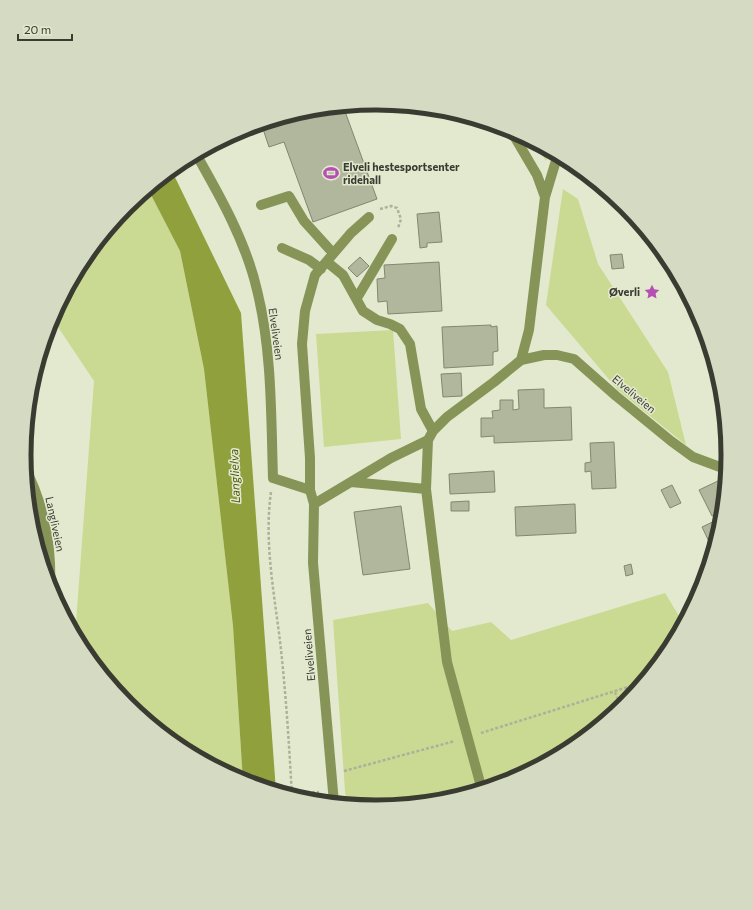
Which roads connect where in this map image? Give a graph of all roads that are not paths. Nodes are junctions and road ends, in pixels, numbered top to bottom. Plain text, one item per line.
1 (516, 139) edge
2 (199, 159) edge
3 (556, 160) edge
4 (545, 197) junction
5 (261, 205) dead end
6 (369, 217) road end
7 (392, 239) road end
8 (282, 248) dead end
9 (333, 253) junction
10 (324, 265) junction
11 (357, 298) junction
12 (521, 360) junction
13 (433, 431) junction
14 (428, 440) junction
15 (721, 467) edge
16 (351, 482) junction
17 (33, 484) edge
18 (426, 488) junction
19 (310, 490) junction
20 (314, 504) junction
21 (51, 571) edge
22 (481, 784) edge
23 (334, 798) edge

1 - 4 street
2 - 19 street, Elveliveien
3 - 4 street
4 - 12 street
5 - 9 street
6 - 9 street, Elveliveien
7 - 11 street
8 - 10 street
9 - 10 street, Elveliveien
10 - 11 street
10 - 19 street, Elveliveien
11 - 13 street
12 - 13 street, Elveliveien
12 - 15 street, Elveliveien
13 - 14 street, Elveliveien
14 - 16 street
14 - 18 street
16 - 18 street
16 - 20 street
17 - 21 street, Langliveien
18 - 22 street
19 - 20 street, Elveliveien
20 - 23 street, Elveliveien

